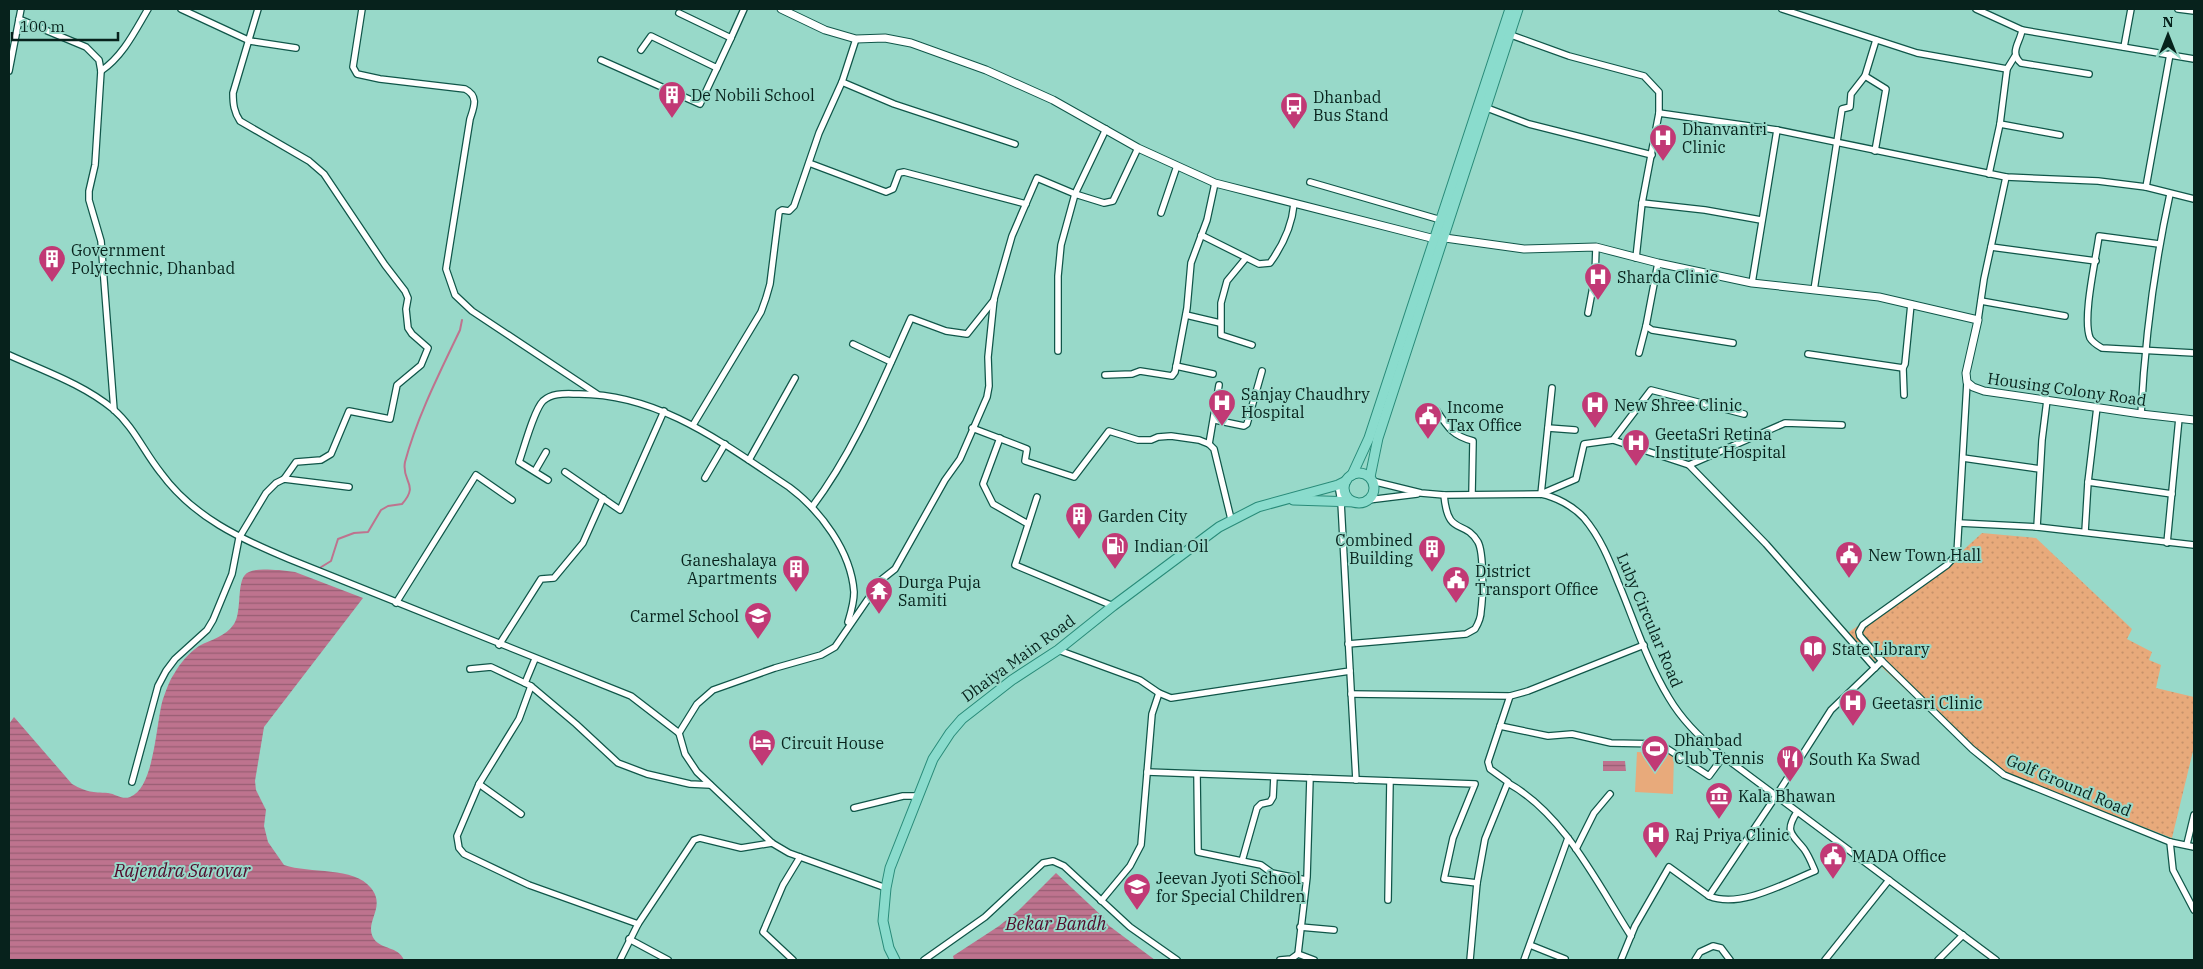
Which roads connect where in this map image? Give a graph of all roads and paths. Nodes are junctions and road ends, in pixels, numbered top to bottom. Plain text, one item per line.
1 (21, 9) edge
2 (148, 9) edge
3 (181, 9) edge
4 (258, 9) edge
5 (362, 9) edge
6 (744, 9) edge
7 (781, 9) edge
8 (1510, 9) edge
9 (1518, 9) edge
10 (1782, 9) edge
11 (1976, 9) edge
12 (2131, 9) edge
13 (2178, 9) edge
14 (2194, 11) edge
15 (679, 12) dead end
16 (793, 12) edge
17 (19, 19) junction
18 (2022, 30) junction
19 (1511, 35) junction
20 (731, 38) junction
21 (856, 39) junction
22 (1876, 40) junction
23 (250, 41) junction
24 (2124, 47) junction
25 (296, 48) dead end
26 (641, 50) dead end
27 (2170, 54) junction
28 (2015, 56) junction
29 (2194, 59) edge
30 (601, 60) dead end
31 (717, 68) junction
32 (2007, 70) junction
33 (9, 71) edge
34 (101, 71) junction
35 (2090, 74) dead end
36 (1865, 76) junction
37 (842, 82) junction
38 (1486, 108) junction
39 (1659, 112) junction
40 (2000, 124) junction
41 (1106, 129) junction
42 (1777, 130) junction
43 (2060, 135) dead end
44 (1836, 143) junction
45 (1015, 144) dead end
46 (1138, 148) junction
47 (1875, 151) junction
48 (1652, 155) junction
49 (809, 163) junction
50 (1177, 166) junction
51 (1989, 174) junction
52 (2006, 177) junction
53 (1310, 182) dead end
54 (1215, 183) junction
55 (2146, 187) junction
56 (1075, 194) junction
57 (2170, 194) junction
58 (2194, 199) edge
59 (1642, 203) junction
60 (1026, 204) junction
61 (1294, 204) junction
62 (1161, 213) dead end
63 (1441, 220) junction
64 (1761, 220) junction
65 (1201, 235) junction
66 (1445, 238) junction
67 (1435, 239) junction
68 (2159, 244) junction
69 (1596, 247) junction
70 (1991, 247) junction
71 (1246, 258) junction
72 (1636, 258) junction
73 (2096, 261) junction
74 (1658, 263) junction
75 (1752, 283) junction
76 (1814, 290) junction
77 (994, 299) junction
78 (1981, 301) junction
79 (1911, 304) junction
80 (1588, 313) dead end
81 (1186, 315) junction
82 (2066, 316) dead end
83 (1978, 320) junction
84 (1220, 323) junction
85 (1646, 326) junction
86 (1733, 343) dead end
87 (854, 344) dead end
88 (1252, 345) dead end
89 (1058, 351) dead end
90 (2145, 352) junction
91 (1638, 353) dead end
92 (2194, 353) edge
93 (1808, 354) dead end
94 (9, 355) edge
95 (891, 362) junction
96 (1176, 366) junction
97 (1903, 368) junction
98 (1262, 371) dead end
99 (1213, 374) dead end
100 (1105, 375) dead end
101 (795, 378) dead end
102 (1967, 382) junction
103 (1219, 385) dead end
104 (1552, 388) dead end
105 (596, 394) junction
106 (1904, 395) dead end
107 (2047, 400) junction
108 (2097, 407) junction
109 (114, 410) junction
110 (664, 411) junction
111 (1438, 411) dead end
112 (1744, 414) dead end
113 (2141, 414) junction
114 (2179, 418) junction
115 (1215, 420) junction
116 (2194, 420) edge
117 (693, 425) junction
118 (1842, 426) dead end
119 (972, 428) junction
120 (1548, 428) junction
121 (1575, 430) dead end
122 (1000, 438) junction
123 (1613, 440) junction
124 (725, 444) junction
125 (1210, 444) junction
126 (546, 452) dead end
127 (1963, 458) junction
128 (749, 460) junction
129 (1689, 466) junction
130 (2040, 468) junction
131 (535, 471) junction
132 (565, 472) dead end
133 (706, 478) dead end
134 (1371, 479) junction
135 (284, 480) junction
136 (548, 480) dead end
137 (1345, 480) junction
138 (2088, 482) junction
139 (349, 487) dead end
140 (1421, 493) junction
141 (1472, 494) junction
142 (1541, 494) junction
143 (2172, 494) junction
144 (1444, 495) junction
145 (1037, 497) dead end
146 (603, 498) junction
147 (512, 500) dead end
148 (1287, 500) junction
149 (1364, 501) junction
150 (1341, 502) junction
151 (812, 508) junction
152 (1231, 520) junction
153 (1959, 523) junction
154 (1028, 524) junction
155 (2037, 527) junction
156 (2085, 532) junction
157 (239, 538) junction
158 (2167, 543) junction
159 (2194, 545) edge
160 (396, 604) junction
161 (1113, 606) junction
162 (847, 627) junction
163 (1348, 644) junction
164 (499, 645) junction
165 (1644, 645) junction
166 (1058, 650) junction
167 (535, 659) junction
168 (1882, 661) junction
169 (470, 668) dead end
170 (1875, 668) junction
171 (1350, 671) junction
172 (528, 685) junction
173 (1159, 694) junction
174 (1351, 694) junction
175 (1510, 696) junction
176 (1500, 726) junction
177 (679, 733) junction
178 (1723, 757) junction
179 (1147, 772) junction
180 (1197, 774) junction
181 (1274, 777) junction
182 (1310, 778) junction
183 (1356, 780) junction
184 (1390, 781) junction
185 (132, 782) dead end
186 (1508, 783) junction
187 (479, 784) junction
188 (710, 785) junction
189 (1610, 794) dead end
190 (918, 796) junction
191 (1776, 796) junction
192 (854, 808) dead end
193 (1797, 812) junction
194 (521, 814) dead end
195 (2194, 815) edge
196 (1568, 838) junction
197 (2170, 842) junction
198 (772, 843) junction
199 (2187, 844) junction
200 (2194, 847) edge
201 (1576, 850) junction
202 (800, 857) junction
203 (1242, 861) junction
204 (1306, 880) junction
205 (1889, 880) junction
206 (1477, 883) junction
207 (886, 888) junction
208 (1709, 896) junction
209 (1388, 900) dead end
210 (1101, 901) junction
211 (2194, 910) edge
212 (638, 924) junction
213 (1300, 927) junction
214 (1334, 930) dead end
215 (1963, 935) junction
216 (1632, 936) junction
217 (629, 939) junction
218 (1530, 945) junction
219 (1298, 954) junction
220 (1564, 959) dead end
221 (620, 960) edge
222 (668, 960) edge
223 (793, 960) edge
224 (895, 960) edge
225 (924, 960) edge
226 (1177, 960) edge
227 (1280, 960) edge
228 (1314, 960) edge
229 (1470, 960) edge
230 (1524, 960) edge
231 (1621, 960) edge
232 (1695, 960) edge
233 (1730, 960) edge
234 (1824, 960) edge
235 (1938, 960) edge
236 (1996, 960) edge

1 - 17 street
2 - 34 street
3 - 23 street
4 - 23 street
5 - 105 street
6 - 20 street
7 - 16 street
8 - 63 main road
9 - 19 main road
10 - 22 street
11 - 18 street
12 - 24 street
13 - 14 street
15 - 20 street
16 - 21 street
17 - 33 street
17 - 34 street
18 - 24 street
18 - 28 street
19 - 38 main road
19 - 39 street
20 - 31 street
21 - 37 street
21 - 41 street
22 - 32 street
22 - 36 street
23 - 25 street
23 - 135 street
24 - 27 street
26 - 31 street
27 - 29 street
27 - 55 street
28 - 32 street
28 - 35 street
30 - 31 street
32 - 40 street
34 - 109 street
36 - 44 street
36 - 47 street
37 - 45 street
37 - 49 street
38 - 48 street
38 - 66 main road
39 - 42 street
39 - 48 street
40 - 43 street
40 - 51 street
41 - 46 street
41 - 56 street
42 - 44 street
42 - 64 street
44 - 47 street
44 - 76 street
46 - 50 street
46 - 56 street
47 - 51 street
48 - 59 street
49 - 60 street
49 - 117 street
50 - 54 street
50 - 62 street
51 - 52 street
52 - 55 street
52 - 70 street, Housing Colony Road
53 - 63 street
54 - 61 street
54 - 65 street
55 - 57 street
56 - 60 street
56 - 89 street
57 - 58 street
57 - 68 street
59 - 64 street
59 - 72 street
60 - 77 street
61 - 67 street
61 - 71 street
63 - 67 main road
64 - 75 street
65 - 71 street
65 - 81 street
66 - 69 street
66 - 134 main road
67 - 137 main road
68 - 73 street
68 - 90 street
69 - 72 street
69 - 80 street
70 - 73 street
70 - 78 street, Housing Colony Road
71 - 84 street
72 - 74 street
73 - 90 street
74 - 75 street
74 - 85 street
75 - 76 street
76 - 79 street
77 - 95 street
77 - 119 street
78 - 82 street
78 - 83 street, Housing Colony Road
79 - 83 street
79 - 97 street
81 - 84 street
81 - 96 street
83 - 102 street, Housing Colony Road
84 - 88 street
85 - 86 street
85 - 91 street
87 - 95 street
90 - 92 street
90 - 113 street
93 - 97 street
94 - 109 street
95 - 151 street
96 - 99 street
96 - 100 street
97 - 106 street
98 - 115 street
101 - 128 street
102 - 107 street, Housing Colony Road
102 - 127 street
103 - 115 street
104 - 120 street
105 - 110 street
105 - 131 street
107 - 108 street, Housing Colony Road
107 - 130 street
108 - 113 street, Housing Colony Road
108 - 138 street
109 - 157 street
110 - 117 street
110 - 146 street
111 - 141 street
112 - 123 street
113 - 114 street, Housing Colony Road
114 - 116 street, Housing Colony Road
114 - 143 street
115 - 125 street
117 - 124 street
118 - 129 street
119 - 122 street
119 - 162 street
120 - 121 street
120 - 142 street
122 - 125 street
122 - 154 street
123 - 129 street
123 - 142 street
124 - 128 street
124 - 133 street
125 - 152 street
126 - 131 street
127 - 130 street
127 - 153 street
128 - 151 street
129 - 170 street
130 - 155 street
131 - 136 street
132 - 146 street
134 - 137 main road
134 - 140 street, Luby Circular Road
134 - 149 main road
135 - 139 street
135 - 157 street
137 - 148 main road
137 - 149 main road
137 - 150 street
138 - 143 street
138 - 156 street
140 - 144 street, Luby Circular Road
140 - 149 street, Luby Circular Road
141 - 142 street, Luby Circular Road
141 - 144 street, Luby Circular Road
142 - 165 street, Luby Circular Road
143 - 158 street
144 - 163 street
145 - 154 street
146 - 164 street
147 - 160 street
148 - 150 main road
148 - 152 main road, Dhaiya Main Road
149 - 150 main road
150 - 163 street
151 - 162 street
152 - 161 main road, Dhaiya Main Road
153 - 155 street
153 - 168 street, Golf Ground Road
154 - 161 street
155 - 156 street
156 - 158 street
157 - 160 street
157 - 185 street
158 - 159 street
160 - 164 street
161 - 166 main road, Dhaiya Main Road
162 - 177 street
163 - 171 street
164 - 167 street
165 - 175 street
165 - 178 street, Luby Circular Road
166 - 173 street
166 - 190 main road, Dhaiya Main Road
167 - 172 street
167 - 177 street
168 - 170 street
168 - 197 street, Golf Ground Road
169 - 172 street
170 - 191 street
171 - 173 street
171 - 174 street
172 - 187 street
172 - 188 street
173 - 179 street
174 - 175 street
174 - 183 street
175 - 176 street
176 - 178 street
176 - 186 street
177 - 188 street
178 - 191 street, Luby Circular Road
179 - 180 street
179 - 210 street
180 - 181 street
180 - 203 street
181 - 182 street
181 - 203 street
182 - 183 street
182 - 204 street
183 - 184 street
184 - 206 street
184 - 209 street
186 - 196 street
186 - 206 street
187 - 194 street
187 - 212 street
188 - 198 street
189 - 201 street
190 - 192 street
190 - 207 main road, Dhaiya Main Road
191 - 193 street, Luby Circular Road
191 - 208 street
193 - 205 street, Luby Circular Road
193 - 208 street
195 - 199 street
196 - 201 street
196 - 218 street
197 - 199 street, Golf Ground Road
197 - 211 street
198 - 202 street
198 - 212 street
199 - 200 street, Golf Ground Road
201 - 216 street
202 - 207 street
202 - 223 street
203 - 204 street
204 - 213 street
205 - 215 street, Luby Circular Road
205 - 234 street
206 - 229 street
207 - 224 main road, Dhaiya Main Road
208 - 216 street
210 - 225 street
210 - 226 street
212 - 217 street
213 - 214 street
213 - 219 street
215 - 235 street
215 - 236 street, Luby Circular Road
216 - 231 street
217 - 221 street
217 - 222 street
218 - 220 street
218 - 230 street
219 - 227 street
219 - 228 street
232 - 233 street

